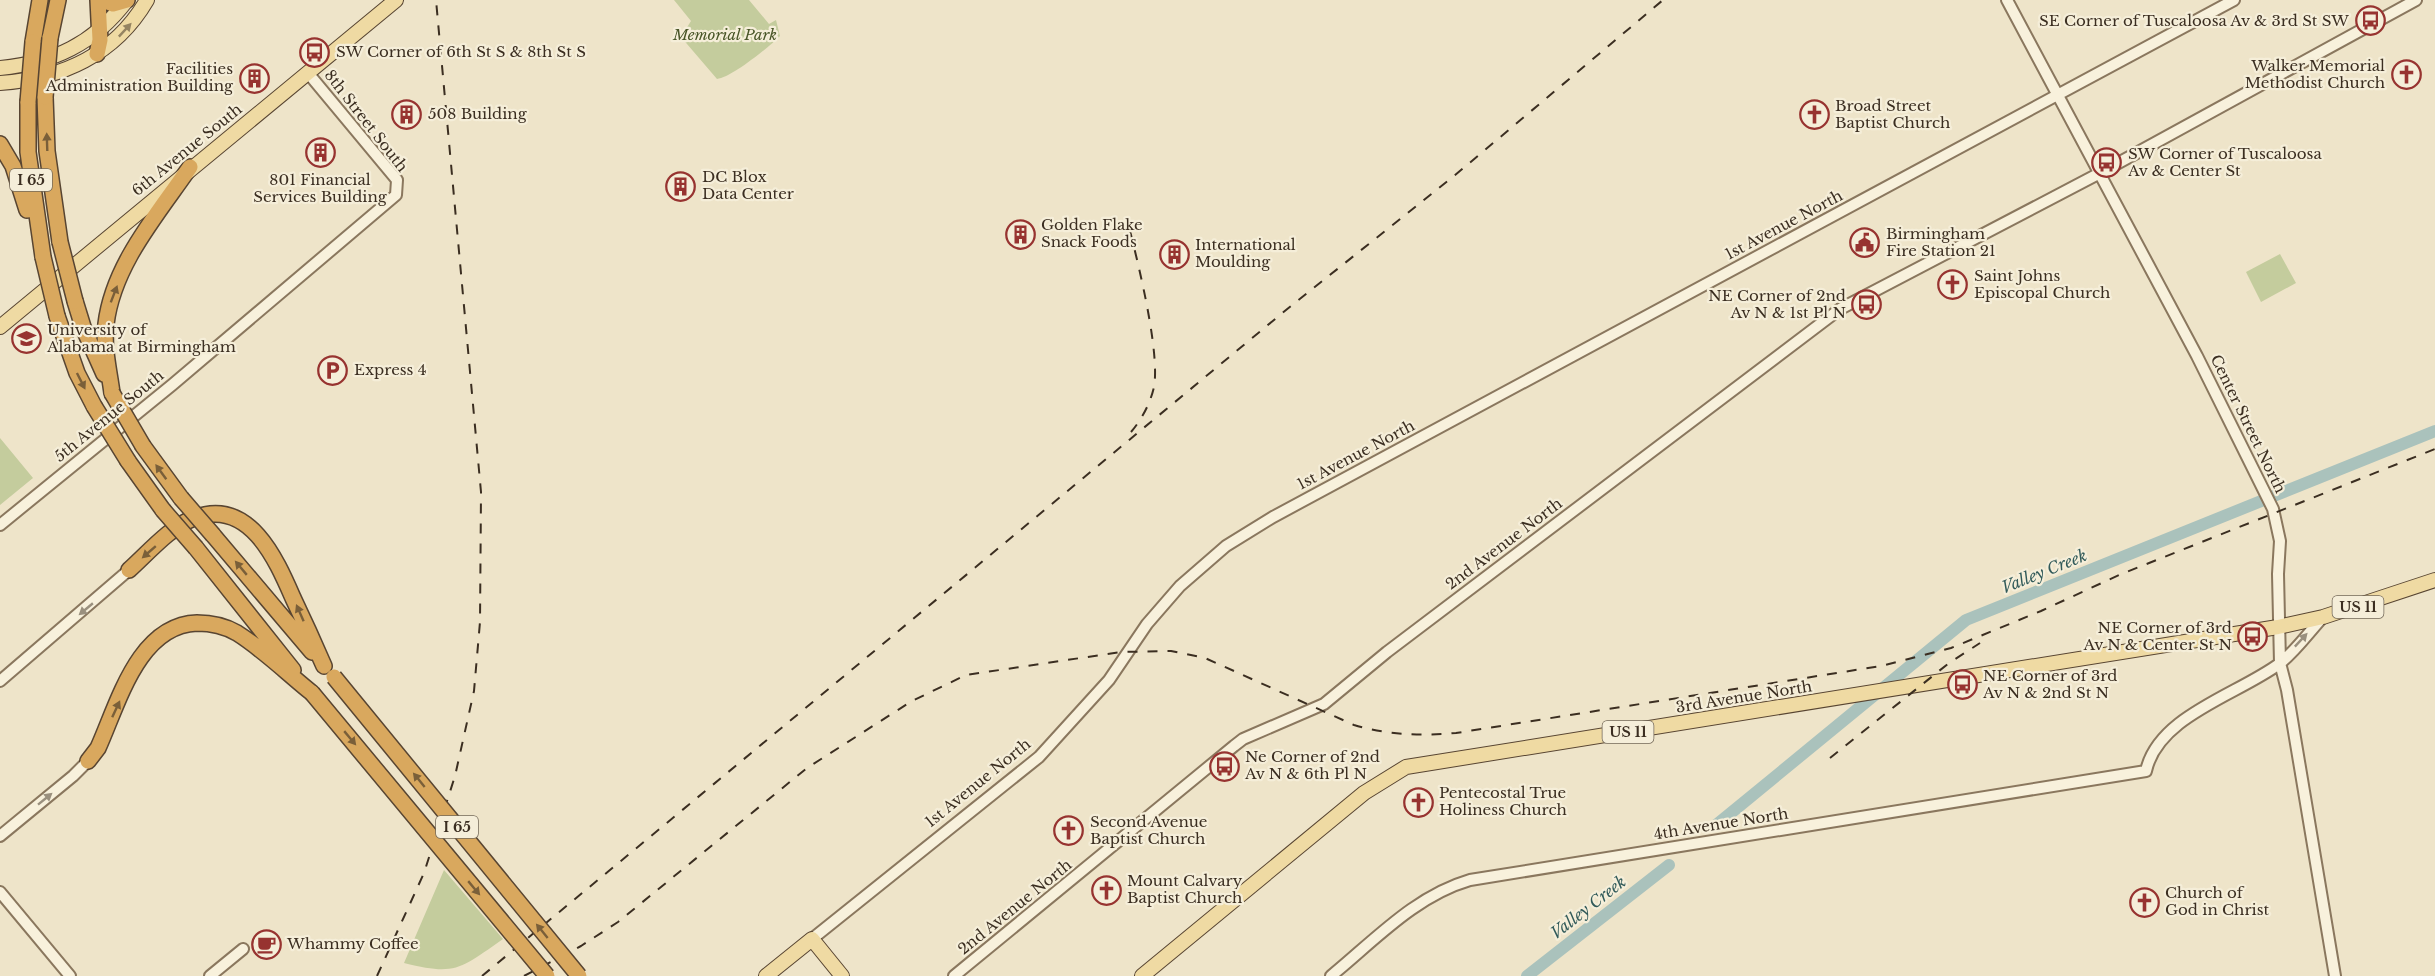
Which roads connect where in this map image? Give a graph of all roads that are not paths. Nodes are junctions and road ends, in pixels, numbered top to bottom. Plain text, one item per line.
1 (40, 0) edge
2 (57, 0) edge
3 (98, 0) edge
4 (103, 0) edge
5 (127, 0) edge
6 (147, 0) edge
7 (396, 0) edge
8 (2007, 0) edge
9 (2234, 0) edge
10 (2416, 0) edge
11 (99, 31) junction
12 (97, 54) junction
13 (0, 68) edge
14 (308, 72) junction
15 (0, 84) edge
16 (2060, 95) junction
17 (0, 144) edge
18 (190, 167) junction
19 (2100, 173) junction
20 (398, 189) joint
21 (42, 257) junction
22 (0, 327) edge
23 (112, 393) junction
24 (0, 525) edge
25 (129, 570) joint
26 (2435, 580) edge
27 (2323, 617) junction
28 (2278, 627) junction
29 (2280, 663) junction
30 (329, 672) junction
31 (0, 681) edge
32 (312, 693) junction
33 (88, 761) joint
34 (0, 836) edge
35 (0, 892) edge
36 (812, 939) junction
37 (243, 949) dead end
38 (70, 976) edge
39 (210, 976) edge
40 (547, 976) edge
41 (579, 976) edge
42 (766, 976) edge
43 (842, 976) edge
44 (954, 976) edge
45 (1142, 976) edge
46 (1331, 976) edge
47 (2336, 976) edge

1 - 21 highway, I 65, bridge
23 -> 2 highway, I 65, bridge
3 - 11 highway
4 - 5 highway
5 - 11 main road
12 -> 6 main road
7 - 14 main road, 6th Avenue South
8 - 16 street, Center Street North
9 - 16 street, 1st Avenue North
10 - 19 street, 2nd Avenue North
11 - 12 highway
11 - 13 main road
12 - 15 main road
14 - 18 main road, 6th Avenue South
14 - 20 street, 8th Street South
16 - 19 street, Center Street North
16 - 36 street, 1st Avenue North
17 - 21 highway
18 - 22 main road, 6th Avenue South
23 -> 18 highway
19 - 28 street, Center Street North
19 - 44 street, 2nd Avenue North
20 - 24 street, 5th Avenue South
21 -> 32 highway, I 65, bridge
30 -> 23 highway, I 65, bridge
30 -> 25 highway
25 -> 31 street
26 - 27 main road, US 11
27 - 28 main road, US 11
29 -> 27 street
28 - 29 street, Center Street North
28 - 45 main road, 3rd Avenue North / US 11
29 - 46 street, 4th Avenue North
29 - 47 street, Center Street North
41 -> 30 highway, I 65, bridge
33 -> 32 highway
32 -> 40 highway, I 65, bridge
34 -> 33 street
35 - 38 street
36 - 42 main road, 1st Avenue North
36 - 43 main road
37 - 39 street

